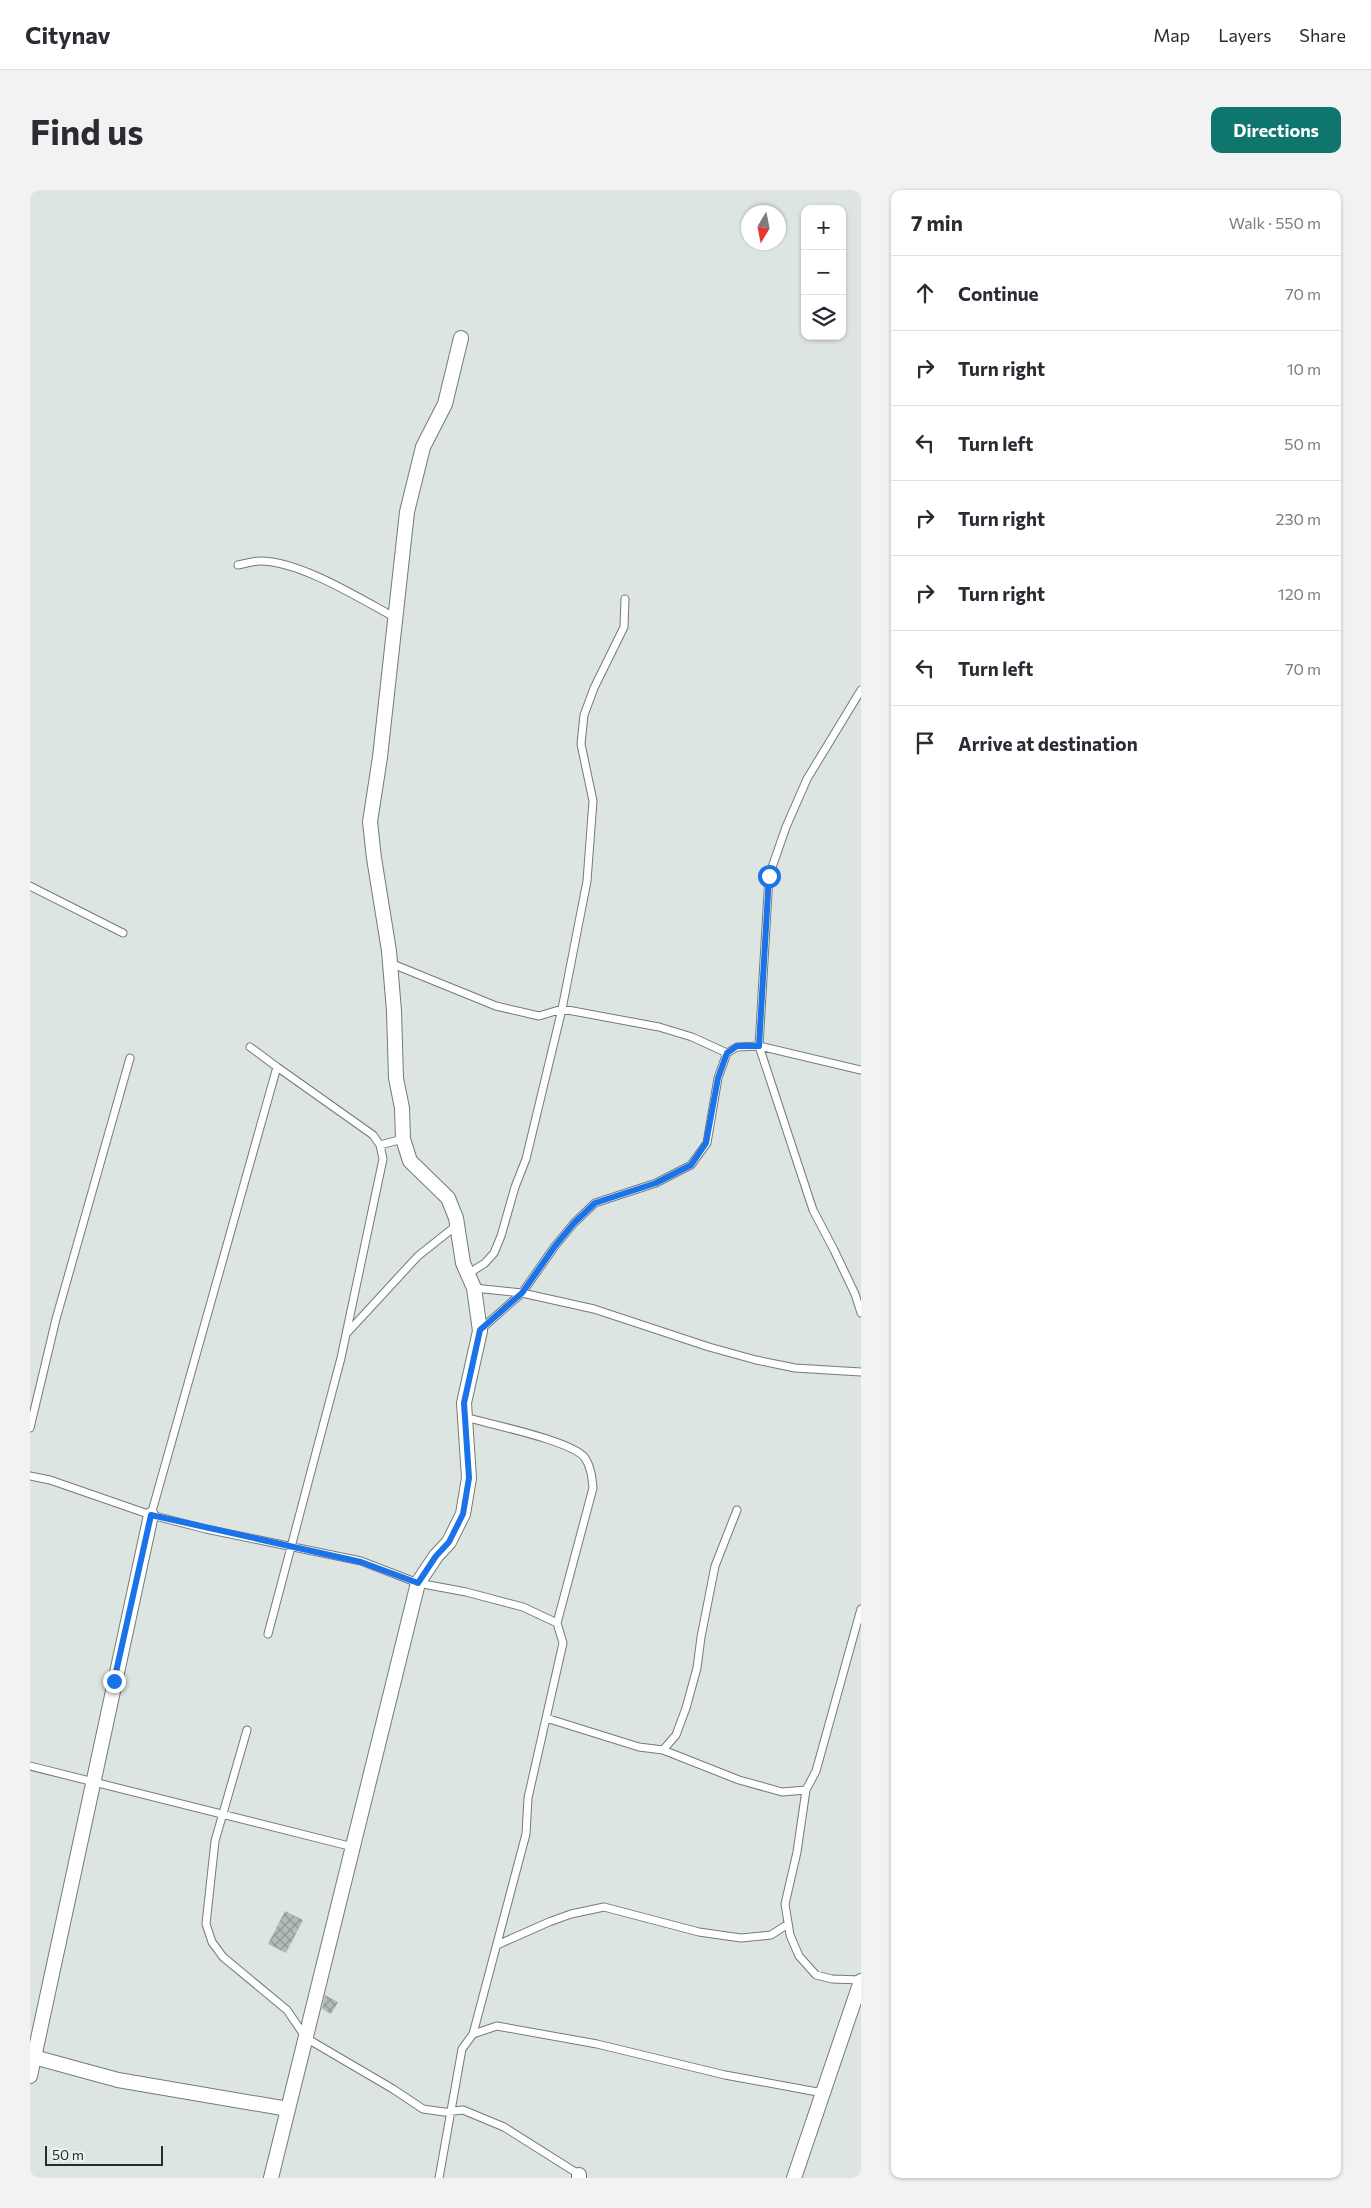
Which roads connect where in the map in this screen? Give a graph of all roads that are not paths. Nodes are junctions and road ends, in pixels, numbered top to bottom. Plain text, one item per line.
1 (461, 338) dead end
2 (238, 565) dead end
3 (625, 599) dead end
4 (394, 617) junction
5 (861, 690) edge
6 (30, 886) edge
7 (123, 933) dead end
8 (390, 962) junction
9 (562, 1009) junction
10 (759, 1046) junction
11 (250, 1047) dead end
12 (727, 1053) junction
13 (130, 1058) dead end
14 (277, 1067) junction
15 (861, 1070) edge
16 (403, 1139) junction
17 (380, 1145) junction
18 (457, 1225) junction
19 (468, 1274) junction
20 (474, 1288) junction
21 (522, 1293) junction
22 (861, 1313) edge
23 (480, 1330) junction
24 (346, 1333) junction
25 (861, 1372) edge
26 (464, 1417) junction
27 (30, 1428) edge
28 (30, 1476) edge
29 (737, 1510) dead end
30 (151, 1515) junction
31 (291, 1546) junction
32 (418, 1583) junction
33 (861, 1609) edge
34 (556, 1623) junction
35 (268, 1634) dead end
36 (546, 1718) junction
37 (247, 1730) dead end
38 (663, 1750) junction
39 (30, 1766) edge
40 (93, 1781) junction
41 (806, 1790) junction
42 (223, 1814) junction
43 (353, 1847) junction
44 (788, 1924) junction
45 (497, 1945) junction
46 (861, 1980) edge
47 (473, 2034) junction
48 (306, 2038) junction
49 (32, 2056) edge
50 (30, 2076) edge
51 (823, 2093) junction
52 (288, 2109) junction
53 (451, 2111) junction
54 (581, 2177) edge
55 (272, 2178) edge
56 (439, 2178) edge
57 (794, 2178) edge

1 - 4 street
2 - 4 lane
3 - 9 lane
4 - 8 street
5 - 10 lane
6 - 7 lane
8 - 9 lane
8 - 16 street
9 - 12 lane
9 - 19 lane
10 - 12 lane
10 - 15 lane
10 - 22 lane
11 - 14 lane
12 - 21 lane
13 - 27 lane
14 - 17 lane
14 - 30 lane
16 - 17 lane
16 - 18 street
17 - 24 lane
18 - 19 street
18 - 24 lane
19 - 20 street
20 - 21 lane
20 - 23 street
21 - 23 lane
21 - 25 lane
23 - 26 street
24 - 31 lane
26 - 32 street
26 - 34 lane
28 - 30 lane
29 - 38 lane
30 - 31 lane
30 - 40 street
31 - 32 lane
31 - 35 lane
32 - 34 lane
32 - 43 street
33 - 41 lane
34 - 36 lane
36 - 38 lane
36 - 45 lane
37 - 42 lane
38 - 41 lane
39 - 40 lane
40 - 42 lane
40 - 49 street
41 - 44 lane
42 - 43 lane
42 - 48 lane
43 - 48 street
44 - 45 lane
44 - 46 lane
45 - 47 lane
46 - 51 street
47 - 51 lane
47 - 53 lane
48 - 52 street
48 - 53 lane
49 - 50 street
49 - 52 street
51 - 57 street
52 - 55 street
53 - 54 lane
53 - 56 lane

